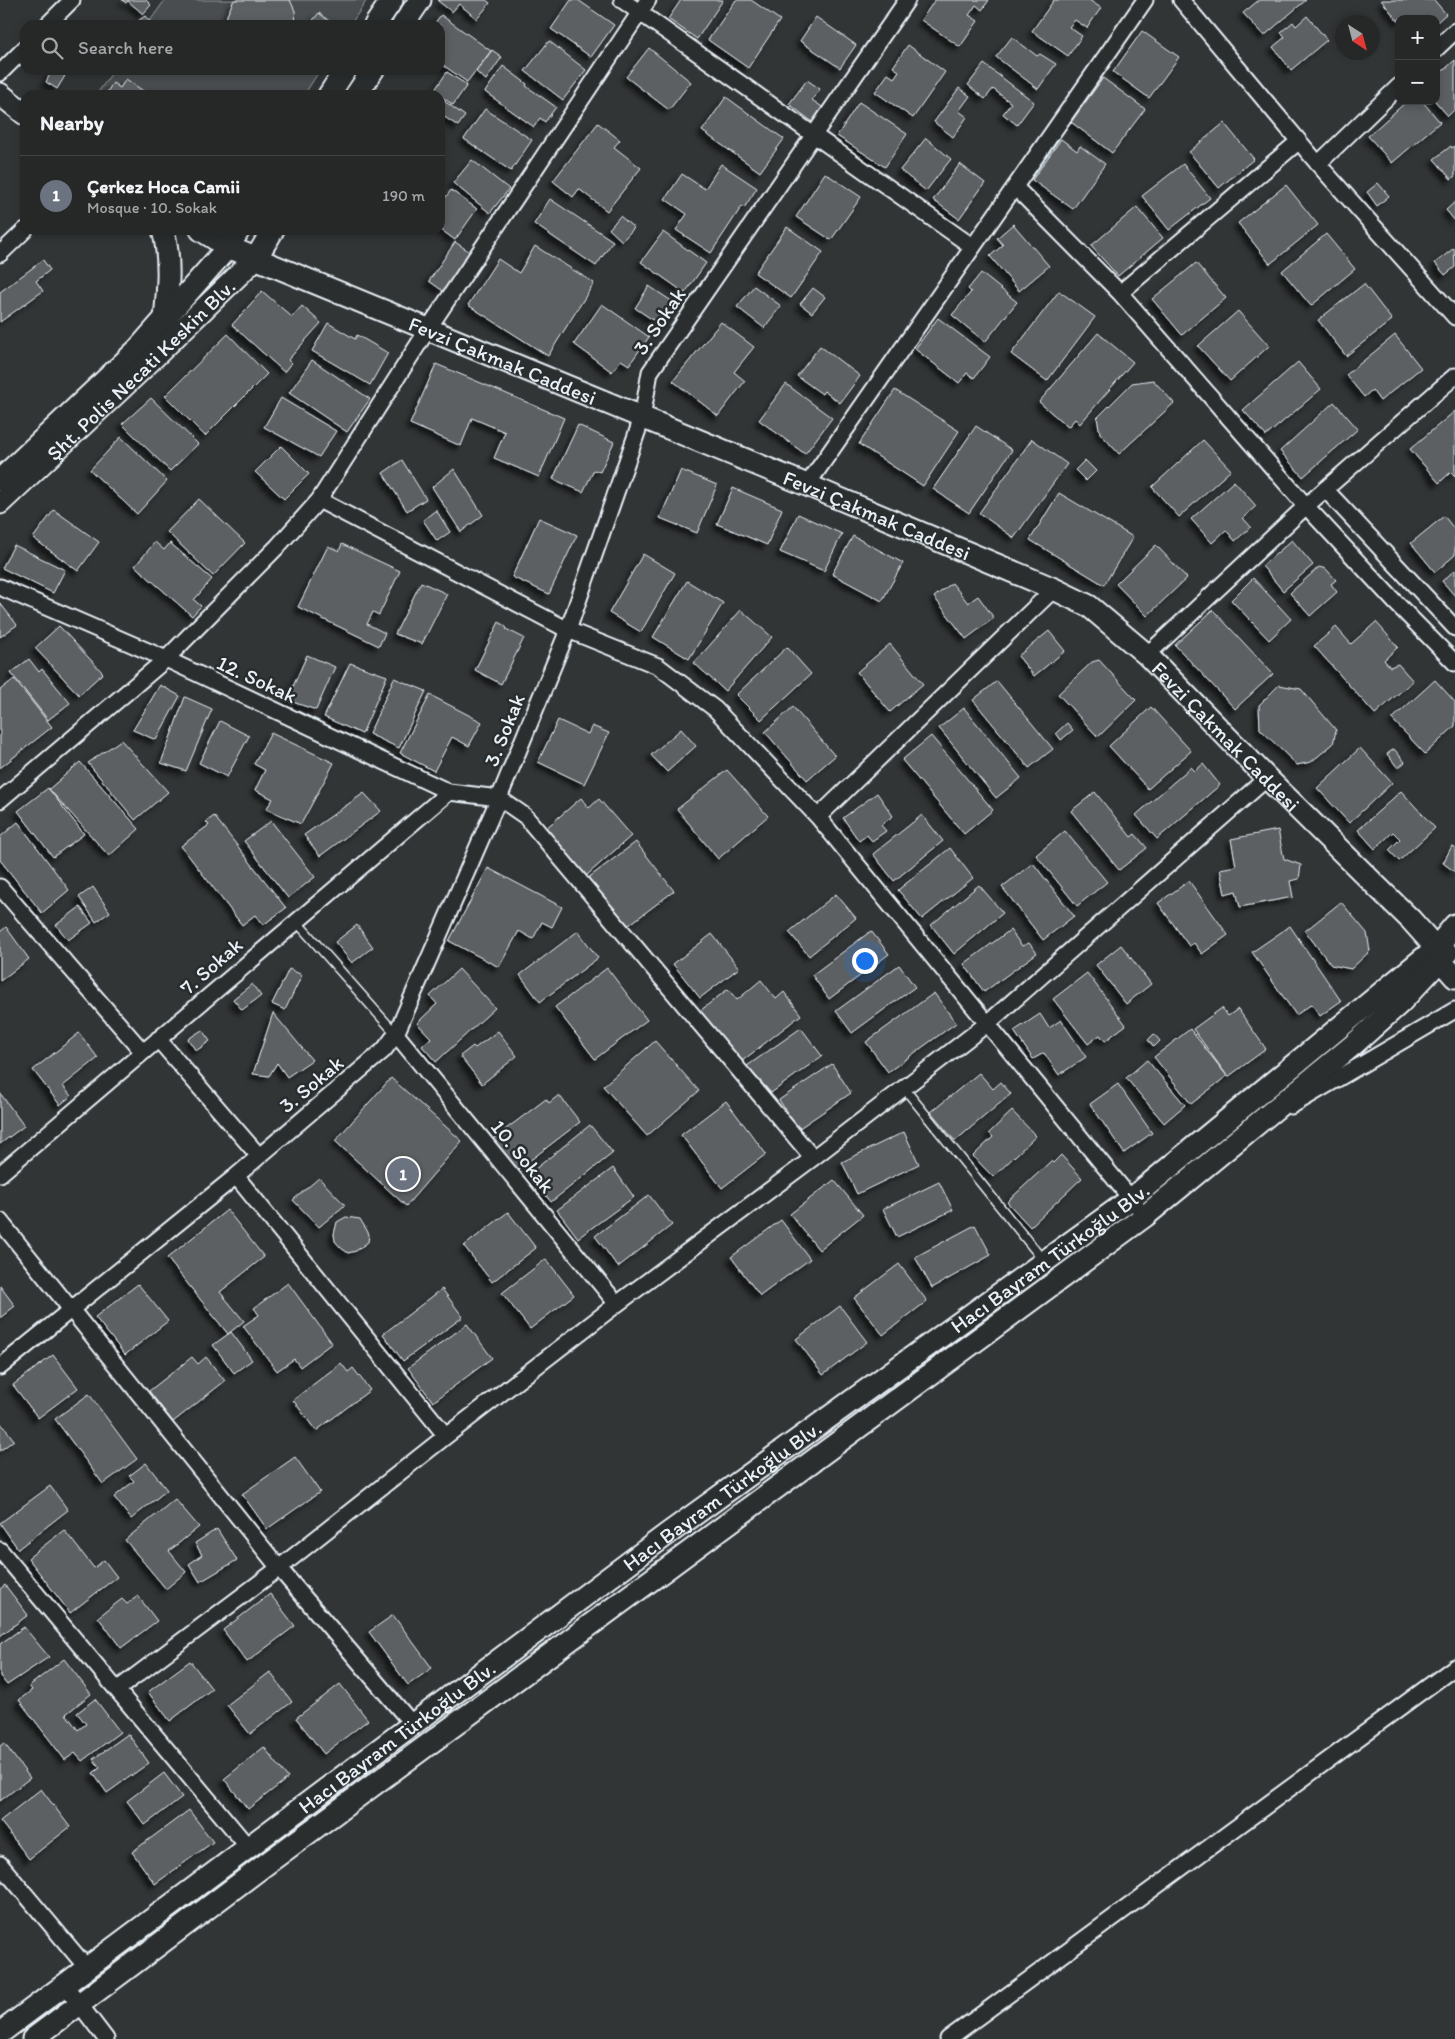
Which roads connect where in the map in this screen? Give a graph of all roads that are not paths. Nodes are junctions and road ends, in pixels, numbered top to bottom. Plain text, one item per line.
1 (72, 0) edge
2 (392, 0) edge
3 (420, 0) edge
4 (622, 0) edge
5 (908, 0) edge
6 (1145, 0) edge
7 (1181, 0) edge
8 (644, 6) edge
9 (52, 20) edge
10 (378, 20) edge
11 (406, 20) edge
12 (1455, 31) edge
13 (1440, 45) edge
14 (20, 53) edge
15 (0, 73) edge
16 (342, 75) edge
17 (370, 75) edge
18 (331, 90) edge
19 (359, 90) edge
20 (1395, 90) edge
21 (0, 94) edge
22 (20, 110) edge
23 (813, 135) junction
24 (1299, 140) junction
25 (1318, 164) junction
26 (1015, 187) junction
27 (20, 235) edge
28 (164, 235) edge
29 (270, 235) edge
30 (233, 238) edge
31 (973, 247) junction
32 (0, 254) edge
33 (256, 258) junction
34 (1120, 293) junction
35 (1453, 308) edge
36 (165, 319) junction
37 (428, 329) junction
38 (1455, 376) edge
39 (642, 418) junction
40 (0, 480) edge
41 (807, 485) junction
42 (1325, 489) junction
43 (319, 500) junction
44 (0, 503) edge
45 (1306, 506) junction
46 (0, 587) edge
47 (1054, 589) junction
48 (1455, 628) edge
49 (568, 630) junction
50 (1147, 655) junction
51 (166, 659) junction
52 (1455, 663) edge
53 (1267, 778) junction
54 (449, 792) junction
55 (499, 798) junction
56 (0, 800) edge
57 (818, 818) junction
58 (0, 886) edge
59 (296, 921) junction
60 (1455, 925) edge
61 (1444, 951) edge
62 (1455, 978) edge
63 (1455, 1010) edge
64 (988, 1023) junction
65 (396, 1034) junction
66 (158, 1039) junction
67 (143, 1052) junction
68 (904, 1088) junction
69 (1245, 1134) junction
70 (260, 1156) junction
71 (813, 1158) junction
72 (0, 1174) edge
73 (236, 1176) junction
74 (1131, 1199) junction
75 (1145, 1216) junction
76 (0, 1222) edge
77 (1044, 1262) junction
78 (617, 1304) junction
79 (72, 1308) junction
80 (0, 1367) edge
81 (446, 1436) junction
82 (0, 1550) edge
83 (279, 1568) junction
84 (1455, 1667) edge
85 (118, 1689) junction
86 (413, 1725) junction
87 (249, 1848) junction
88 (0, 1864) edge
89 (88, 1968) junction
90 (65, 1985) junction
91 (80, 2004) junction
92 (0, 2033) edge
93 (33, 2039) edge
94 (106, 2039) edge
95 (948, 2039) edge

1 - 9 street
2 - 10 street
3 - 11 street
4 - 8 street
5 - 23 street, 3. Sokak
6 - 26 street
7 - 24 street
8 - 23 street
8 - 37 street
12 - 13 street
14 - 15 street
16 - 18 street
17 - 19 street
20 - 25 street
21 - 22 street
23 - 31 street
23 - 39 street, 3. Sokak
24 - 25 street
24 - 34 street
25 - 35 street
26 - 31 street
26 - 34 street
27 - 32 street
28 - 36 street
29 - 33 street, Şht. Polis Necati Keskin Blv.
30 - 33 street, Fevzi Çakmak Caddesi
30 - 36 street, Şht. Polis Necati Keskin Blv.
31 - 41 street
33 - 37 street, Fevzi Çakmak Caddesi
33 - 44 street, Şht. Polis Necati Keskin Blv.
34 - 45 street
36 - 40 street, Şht. Polis Necati Keskin Blv.
37 - 39 street, Fevzi Çakmak Caddesi
37 - 43 street
38 - 42 street
39 - 41 street, Fevzi Çakmak Caddesi
39 - 49 street, 3. Sokak
41 - 47 street, Fevzi Çakmak Caddesi
42 - 45 street
42 - 48 street
43 - 49 street
43 - 51 street
45 - 50 street
45 - 52 street
46 - 51 street, 12. Sokak
47 - 50 street, Fevzi Çakmak Caddesi
47 - 57 street
49 - 55 street, 3. Sokak
49 - 57 street
50 - 53 street, Fevzi Çakmak Caddesi
51 - 54 street, 12. Sokak
51 - 56 street
53 - 61 street, Fevzi Çakmak Caddesi
53 - 64 street
54 - 55 street, 12. Sokak
54 - 59 street, 7. Sokak
55 - 65 street, 3. Sokak
55 - 71 street
57 - 64 street
58 - 67 street
59 - 65 lane
59 - 66 street, 7. Sokak
60 - 61 street
61 - 62 street, Fevzi Çakmak Caddesi
61 - 69 street, Hacı Bayram Türkoğlu Blv.
61 - 74 street, Hacı Bayram Türkoğlu Blv.
63 - 69 street
64 - 68 street
64 - 74 street
65 - 70 street, 3. Sokak
65 - 78 street, 10. Sokak
66 - 67 street, 7. Sokak
66 - 70 street
67 - 72 street, 7. Sokak
68 - 71 street
68 - 77 lane
69 - 75 street, Hacı Bayram Türkoğlu Blv.
70 - 73 street, 3. Sokak
71 - 78 street
73 - 79 street, 3. Sokak
73 - 81 street
74 - 75 street
74 - 77 street, Hacı Bayram Türkoğlu Blv.
75 - 91 street, Hacı Bayram Türkoğlu Blv.
76 - 79 street
77 - 86 street, Hacı Bayram Türkoğlu Blv.
78 - 81 street
79 - 80 street, 3. Sokak
79 - 83 street
81 - 83 street
82 - 85 street
83 - 85 street
83 - 86 street
84 - 95 street
85 - 87 street
86 - 87 street, Hacı Bayram Türkoğlu Blv.
87 - 89 street, Hacı Bayram Türkoğlu Blv.
88 - 89 street
89 - 90 street, Hacı Bayram Türkoğlu Blv.
90 - 91 street
90 - 92 street, Hacı Bayram Türkoğlu Blv.
91 - 93 street, Hacı Bayram Türkoğlu Blv.
91 - 94 street

